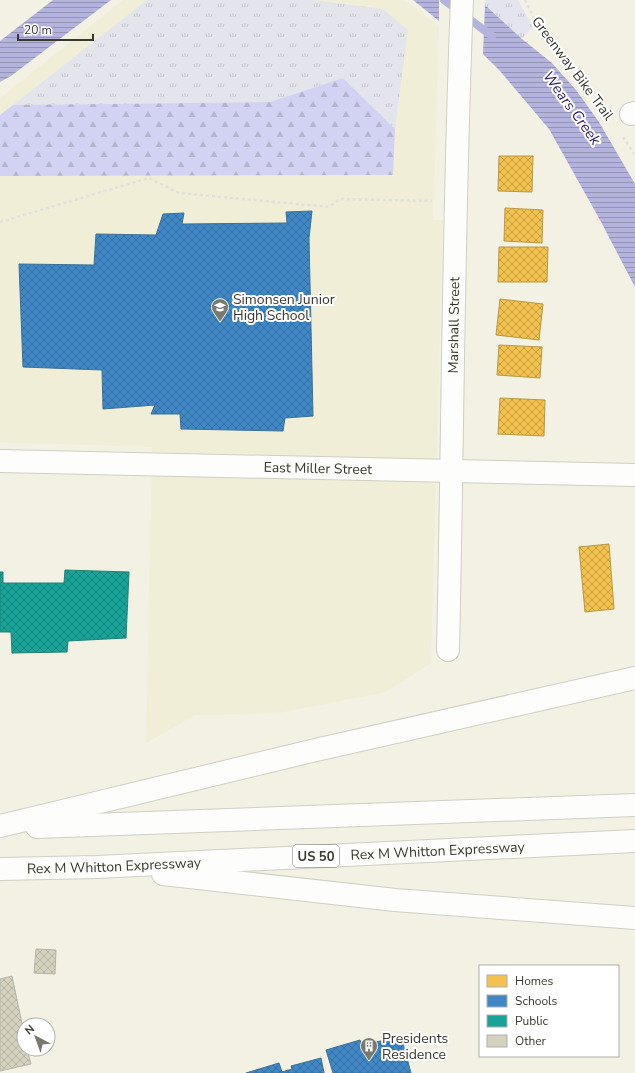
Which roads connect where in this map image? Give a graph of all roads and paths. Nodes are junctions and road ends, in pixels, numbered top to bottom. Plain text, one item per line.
1 (462, 0) edge
2 (525, 0) edge
3 (610, 115) dead end
4 (622, 135) dead end
5 (635, 155) edge
6 (432, 208) dead end
7 (0, 222) edge
8 (0, 461) edge
9 (452, 471) junction
10 (635, 475) edge
11 (448, 650) dead end
12 (635, 678) edge
13 (632, 805) edge
14 (0, 827) edge
15 (633, 841) edge
16 (97, 867) junction
17 (0, 869) edge
18 (635, 918) edge

1 - 9 main road, Marshall Street
2 - 3 path, Greenway Bike Trail
4 - 5 path, Greenway Bike Trail
6 - 7 path
8 - 9 main road, East Miller Street
9 - 10 main road, East Miller Street
9 - 11 main road, Marshall Street
12 - 14 main road
13 - 14 main road
15 - 16 main road, Rex M Whitton Expressway / US 50
16 - 17 main road, Rex M Whitton Expressway / US 50
16 - 18 main road

